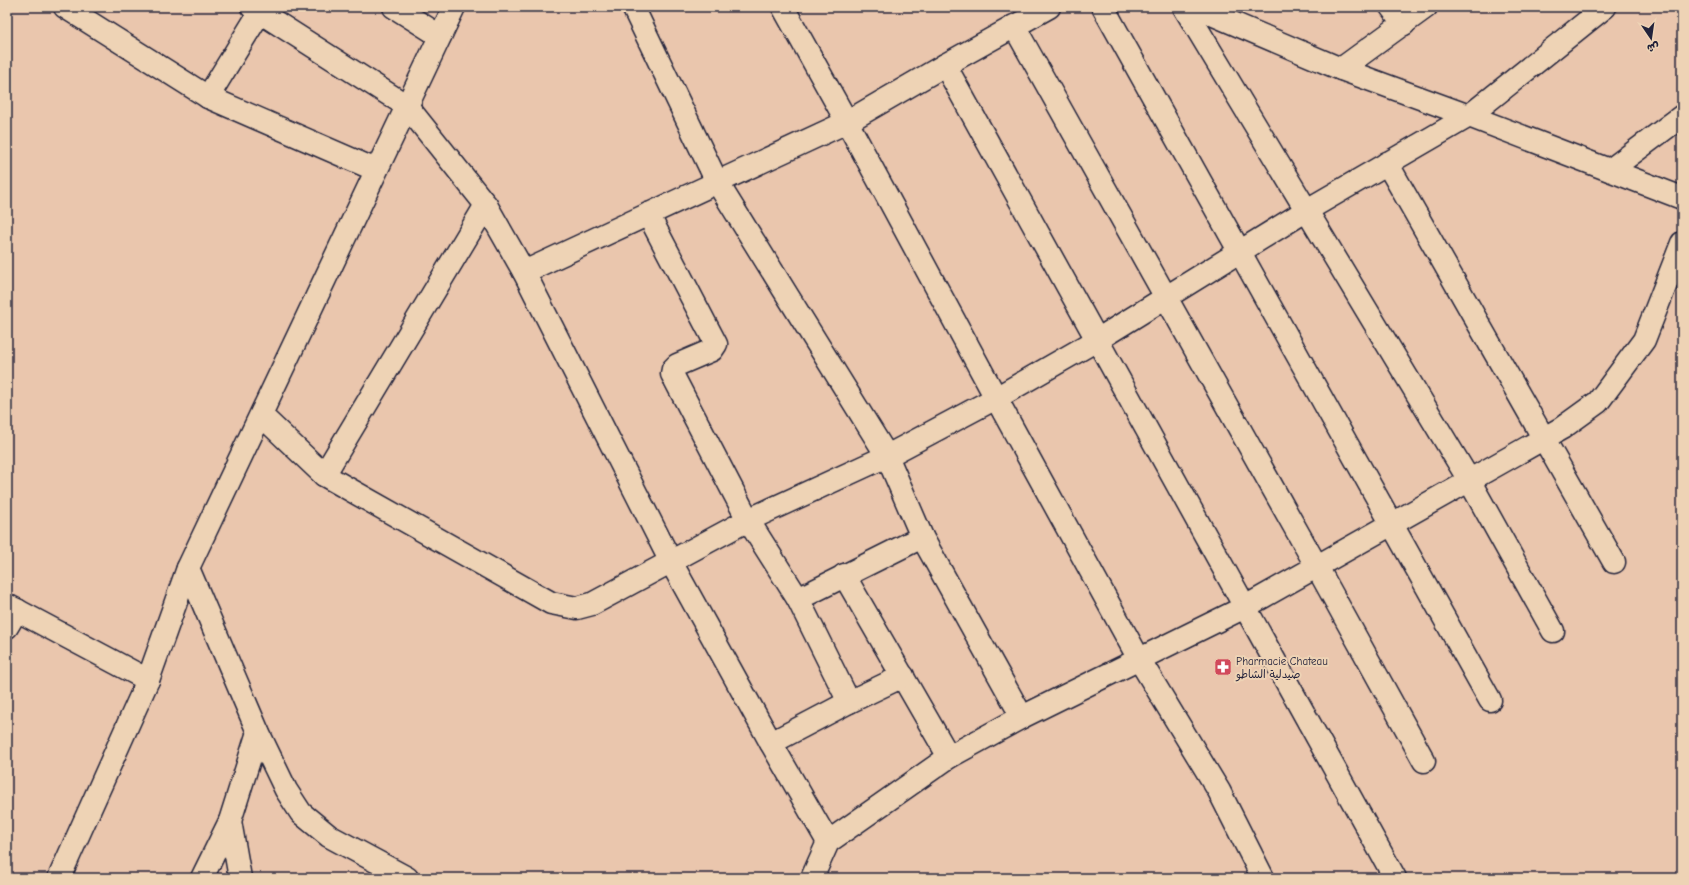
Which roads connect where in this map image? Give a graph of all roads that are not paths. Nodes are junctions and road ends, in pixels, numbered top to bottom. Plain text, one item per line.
1 (394, 7) edge
2 (454, 7) edge
3 (633, 7) edge
4 (783, 7) edge
5 (1049, 7) edge
6 (1103, 7) edge
7 (1184, 7) edge
8 (1195, 7) edge
9 (1426, 7) edge
10 (1606, 7) edge
11 (72, 9) edge
12 (258, 9) edge
13 (1398, 15) edge
14 (1014, 26) junction
15 (440, 36) junction
16 (945, 65) junction
17 (1341, 69) junction
18 (208, 97) junction
19 (407, 106) junction
20 (1469, 116) junction
21 (1682, 116) edge
22 (847, 122) junction
23 (1387, 163) junction
24 (376, 170) junction
25 (1610, 170) junction
26 (717, 182) junction
27 (1682, 198) edge
28 (486, 204) junction
29 (1307, 210) junction
30 (648, 214) junction
31 (1682, 243) edge
32 (1240, 251) junction
33 (524, 272) junction
34 (1166, 297) junction
35 (1097, 340) junction
36 (996, 398) junction
37 (261, 414) junction
38 (1544, 437) junction
39 (887, 456) junction
40 (324, 475) junction
41 (1469, 480) junction
42 (748, 520) junction
43 (1392, 524) junction
44 (922, 536) junction
45 (671, 562) junction
46 (1614, 562) dead end
47 (1317, 567) junction
48 (188, 568) junction
49 (844, 575) junction
50 (798, 599) junction
51 (1246, 607) junction
52 (10, 614) edge
53 (1553, 631) dead end
54 (1139, 659) junction
55 (903, 676) junction
56 (148, 680) junction
57 (1490, 700) dead end
58 (849, 702) junction
59 (1022, 717) junction
60 (258, 732) junction
61 (771, 743) junction
62 (949, 757) junction
63 (1424, 761) dead end
64 (230, 821) junction
65 (828, 842) junction
66 (59, 878) edge
67 (202, 878) edge
68 (240, 878) edge
69 (407, 878) edge
70 (812, 878) edge
71 (1263, 878) edge
72 (1395, 878) edge

1 - 15 street
2 - 15 street
3 - 26 street
4 - 22 street
5 - 14 street
6 - 32 street
7 - 29 street
8 - 17 street
9 - 13 street
10 - 20 street
11 - 18 street
12 - 18 street
12 - 19 street
13 - 17 street
14 - 16 street
14 - 34 street
15 - 19 street
16 - 22 street
16 - 35 street
17 - 20 street
18 - 24 street
19 - 24 street
19 - 28 street
20 - 23 street
20 - 25 street
21 - 25 street
22 - 26 street
22 - 36 street
23 - 29 street
23 - 38 street
24 - 37 street
25 - 27 street
26 - 30 street
26 - 39 street
28 - 33 street
28 - 40 street
29 - 32 street
29 - 41 street
30 - 33 street
30 - 42 street
31 - 38 street
32 - 34 street
32 - 43 street
33 - 45 street
34 - 35 street
34 - 47 street
35 - 36 street
35 - 51 street
36 - 39 street
36 - 54 street
37 - 40 street
37 - 48 street
38 - 41 street
38 - 46 street
39 - 42 street
39 - 44 street
40 - 45 street
41 - 43 street
41 - 53 street
42 - 45 street
42 - 50 street
43 - 47 street
43 - 57 street
44 - 49 street
44 - 59 street
45 - 61 street
47 - 51 street
47 - 63 street
48 - 56 street
48 - 60 street
49 - 50 street
49 - 55 street
50 - 58 street
51 - 54 street
51 - 72 street
52 - 56 street
54 - 59 street
54 - 71 street
55 - 58 street
55 - 62 street
56 - 66 street
58 - 61 street
59 - 62 street
60 - 64 street
60 - 69 street
61 - 65 street
62 - 65 street
64 - 67 street
64 - 68 street
65 - 70 street

